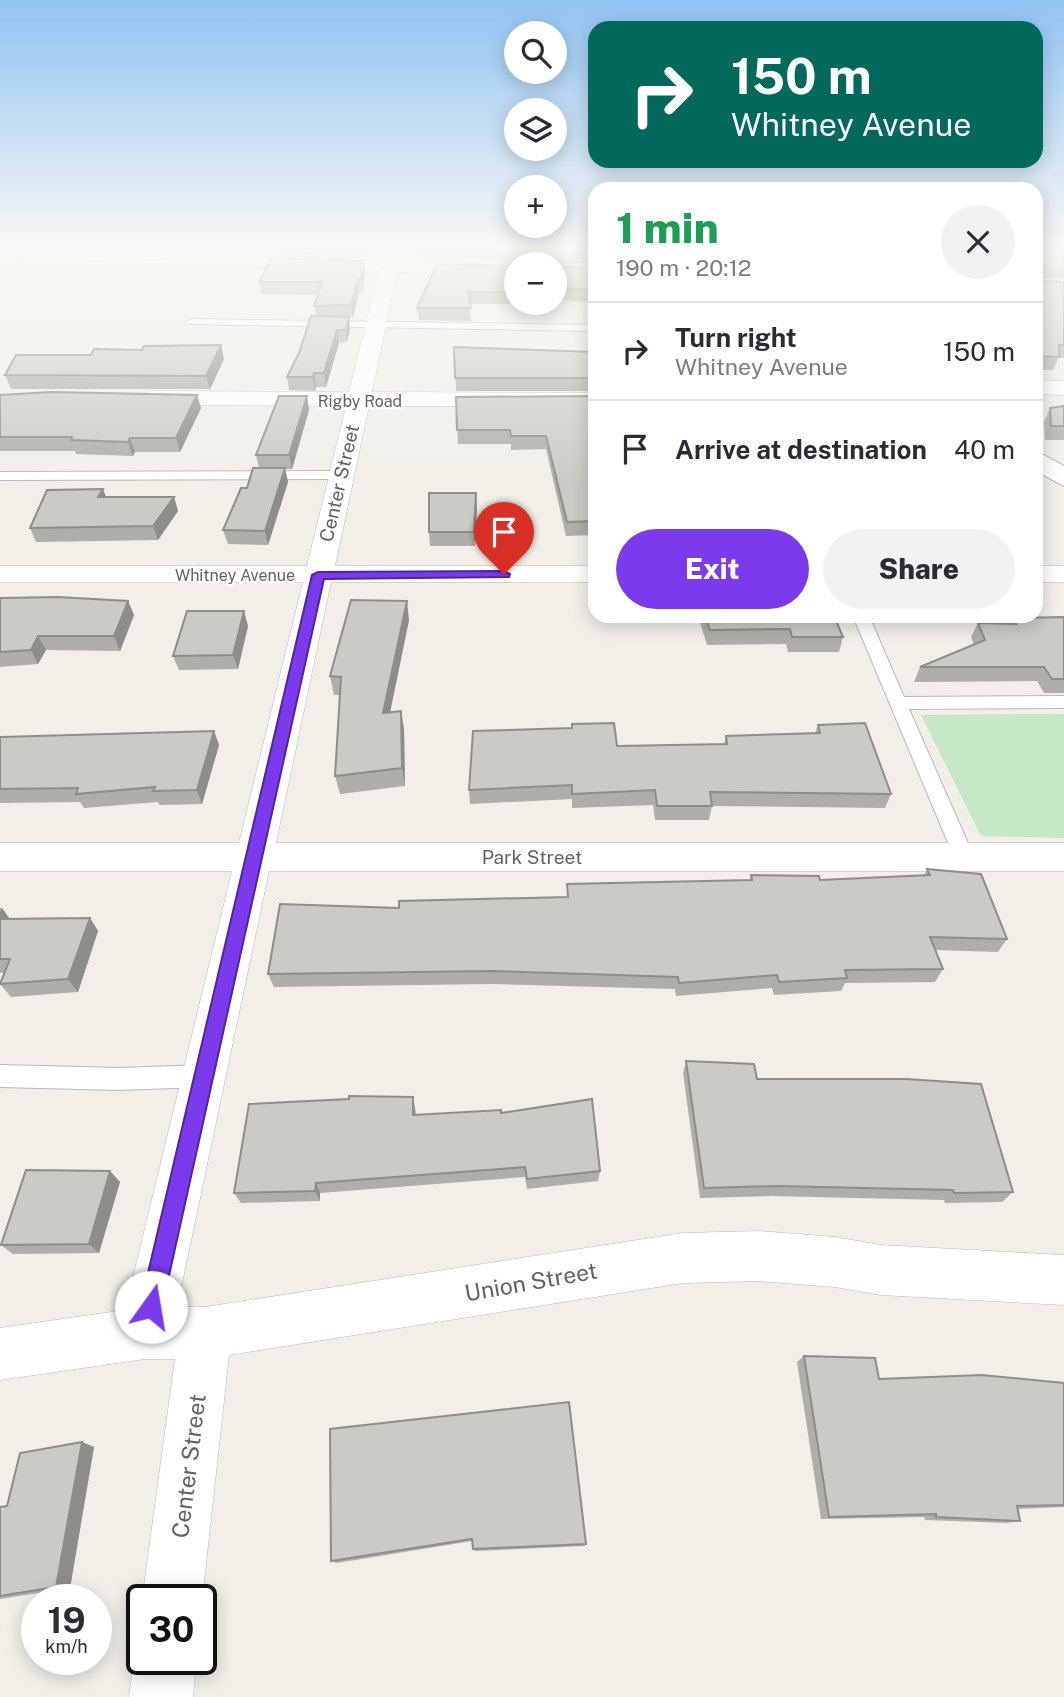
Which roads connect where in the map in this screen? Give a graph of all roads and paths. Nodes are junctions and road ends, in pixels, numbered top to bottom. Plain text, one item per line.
1 (375, 327) edge
2 (506, 327) edge
3 (588, 328) edge
4 (1043, 387) edge
5 (1064, 388) edge
6 (124, 397) edge
7 (588, 400) edge
8 (358, 401) junction
9 (1043, 464) edge
10 (341, 475) junction
11 (0, 476) edge
12 (1064, 478) edge
13 (0, 574) edge
14 (588, 574) edge
15 (1043, 574) edge
16 (1064, 574) edge
17 (318, 575) junction
18 (864, 623) edge
19 (1064, 702) edge
20 (900, 703) junction
21 (254, 856) junction
22 (0, 857) edge
23 (964, 857) junction
24 (1064, 857) edge
25 (0, 1076) edge
26 (204, 1076) junction
27 (1064, 1280) edge
28 (145, 1333) junction
29 (205, 1334) junction
30 (0, 1354) edge
31 (175, 1584) edge
32 (163, 1675) edge
33 (161, 1697) edge

1 - 8 street, Center Street
2 - 3 lane
4 - 5 street
6 - 8 street, Rigby Road
7 - 8 street, Rigby Road
8 - 10 street, Center Street
9 - 12 main road
10 - 11 lane
10 - 17 street, Center Street
13 - 17 street, Whitney Avenue
14 - 17 street, Whitney Avenue
15 - 16 street
17 - 21 street, Center Street
18 - 20 lane
19 - 20 lane
20 - 23 lane
21 - 22 street, Park Street
21 - 23 street, Park Street
21 - 26 street, Center Street
23 - 24 street, Park Street
25 - 26 lane
26 - 28 street, Center Street
27 - 29 street, Union Street
28 - 29 street, Union Street
28 - 30 street, Union Street
29 - 31 street, Center Street
32 - 33 street

